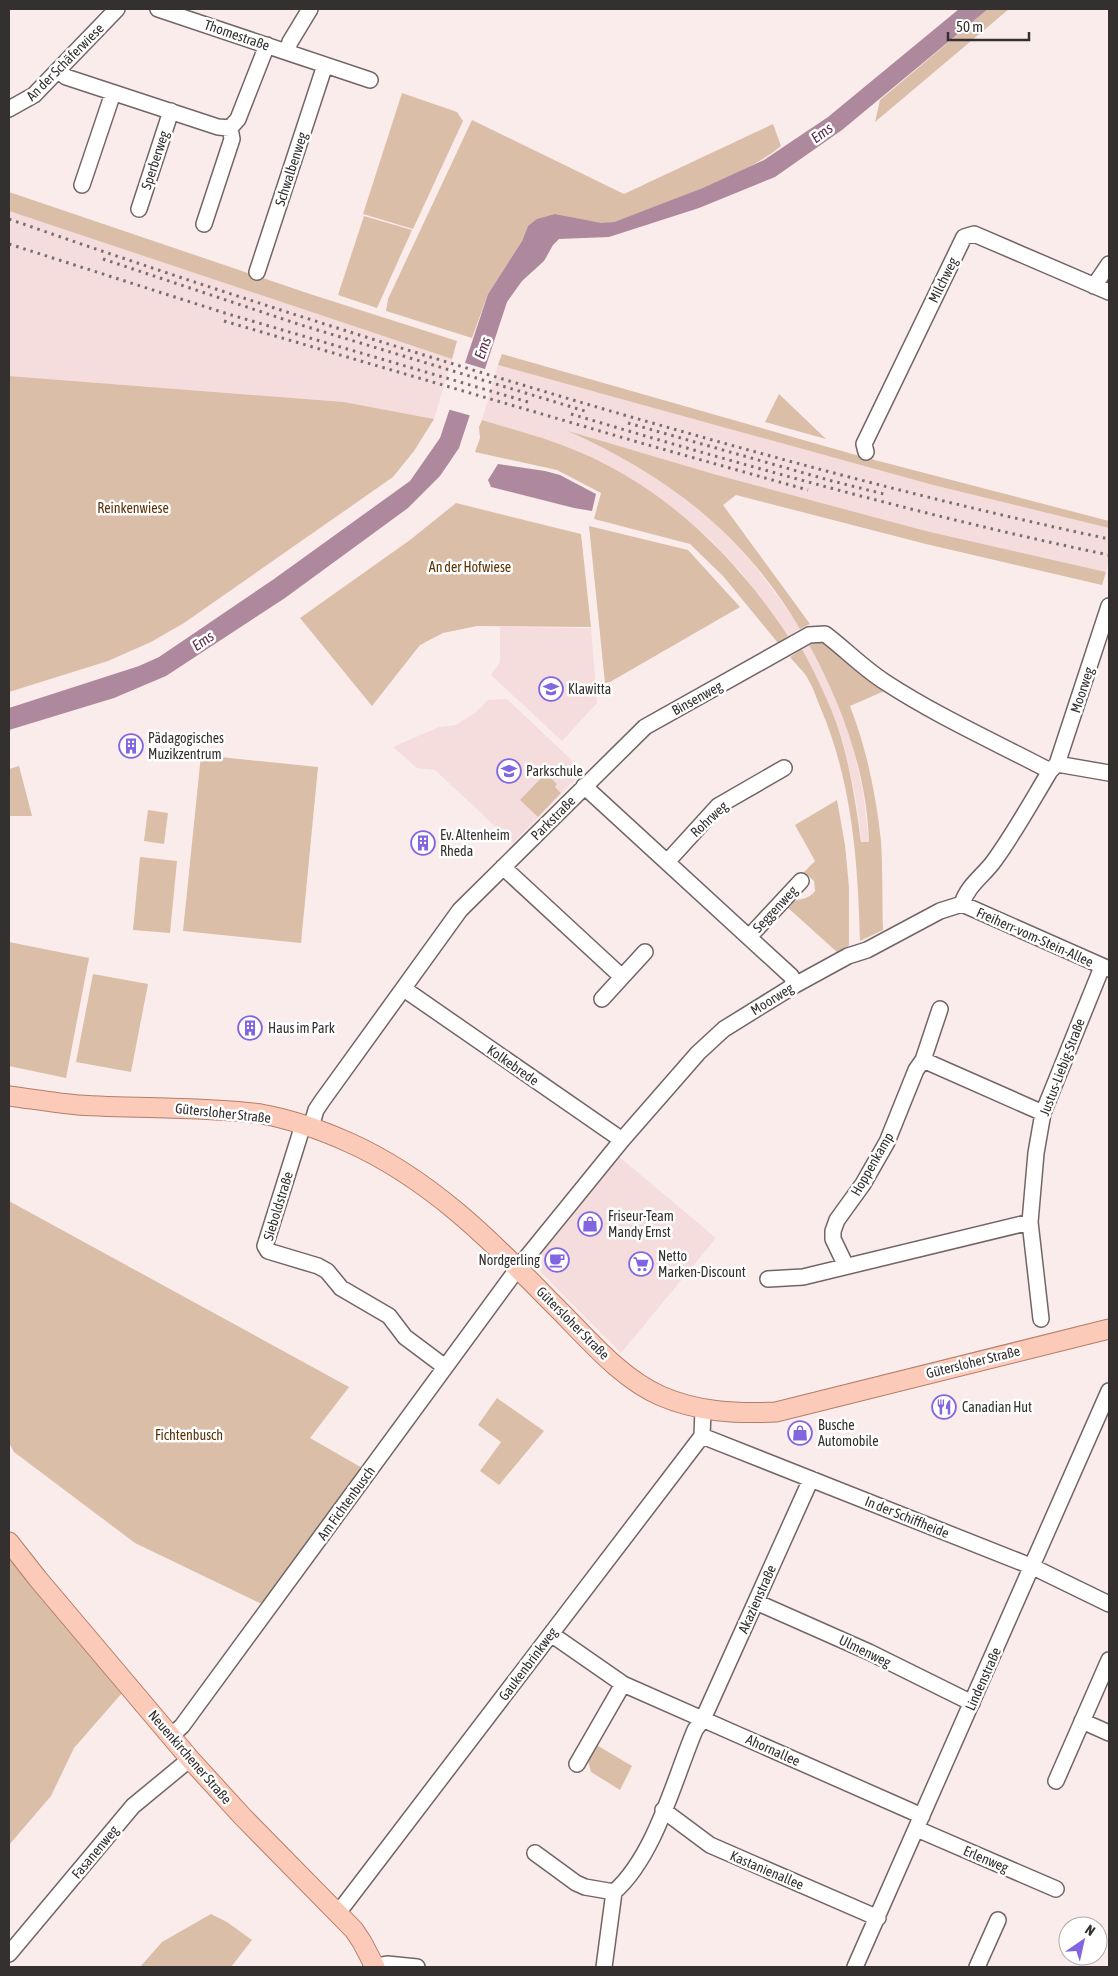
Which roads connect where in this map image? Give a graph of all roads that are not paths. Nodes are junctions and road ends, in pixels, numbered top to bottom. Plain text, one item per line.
1 (117, 9) edge
2 (158, 9) edge
3 (310, 9) edge
4 (267, 46) junction
5 (287, 52) junction
6 (325, 65) junction
7 (59, 71) junction
8 (370, 80) dead end
9 (113, 93) junction
10 (9, 109) edge
11 (171, 111) junction
12 (230, 128) junction
13 (82, 185) dead end
14 (139, 209) dead end
15 (204, 224) dead end
16 (1109, 264) edge
17 (257, 272) dead end
18 (1094, 286) junction
19 (1109, 292) edge
20 (866, 452) dead end
21 (1109, 606) edge
22 (1054, 767) junction
23 (784, 768) dead end
24 (1109, 773) edge
25 (584, 786) junction
26 (667, 862) junction
27 (504, 867) junction
28 (801, 881) dead end
29 (962, 904) junction
30 (749, 937) junction
31 (645, 952) dead end
32 (1105, 968) edge
33 (622, 977) junction
34 (795, 985) junction
35 (404, 989) junction
36 (602, 999) dead end
37 (940, 1009) dead end
38 (922, 1060) junction
39 (9, 1096) edge
40 (1043, 1113) junction
41 (307, 1126) junction
42 (622, 1140) junction
43 (1030, 1222) junction
44 (846, 1266) junction
45 (518, 1268) junction
46 (768, 1279) dead end
47 (1041, 1320) dead end
48 (1109, 1329) edge
49 (445, 1367) junction
50 (1109, 1391) edge
51 (703, 1410) junction
52 (702, 1436) junction
53 (811, 1479) junction
54 (9, 1542) edge
55 (1033, 1567) junction
56 (756, 1602) junction
57 (1109, 1604) edge
58 (551, 1634) junction
59 (1109, 1660) edge
60 (623, 1684) junction
61 (972, 1703) junction
62 (703, 1719) junction
63 (1082, 1721) junction
64 (1109, 1733) edge
65 (171, 1736) junction
66 (190, 1759) junction
67 (577, 1764) dead end
68 (1056, 1781) dead end
69 (663, 1810) junction
70 (919, 1822) junction
71 (535, 1853) dead end
72 (1056, 1889) dead end
73 (614, 1892) junction
74 (338, 1913) junction
75 (878, 1918) junction
76 (998, 1920) dead end
77 (9, 1954) edge
78 (373, 1967) edge
79 (416, 1967) edge
80 (604, 1967) edge
81 (857, 1967) edge
82 (977, 1967) edge

1 - 7 street, An der Schäferwiese
2 - 4 street, Thomestraße
3 - 5 street, Thomestraße
4 - 5 street, Thomestraße
4 - 12 street
5 - 6 street, Thomestraße
6 - 8 street, Thomestraße
6 - 17 street, Schwalbenweg
7 - 9 street
7 - 10 street, An der Schäferwiese
9 - 11 street
9 - 13 street
11 - 12 street
11 - 14 street, Sperberweg
12 - 15 street
16 - 18 street
18 - 19 street, Milchweg
18 - 20 street, Milchweg
21 - 22 street, Moorweg
22 - 24 street
22 - 25 street, Binsenweg
22 - 29 street, Moorweg
23 - 26 street, Rohrweg
25 - 26 street, Parkstraße
25 - 27 street, Parkstraße
26 - 30 street, Parkstraße
27 - 33 street
27 - 35 street, Parkstraße
28 - 30 street, Seggenweg
29 - 32 street, Freiherr-vom-Stein-Allee
29 - 34 street, Moorweg
30 - 34 street, Parkstraße
31 - 33 street
32 - 40 street, Justus-Liebig-Straße
33 - 36 street
34 - 42 street, Moorweg
35 - 41 street, Parkstraße
35 - 42 street, Kolkebrede
37 - 38 street, Hoppenkamp
38 - 40 street
38 - 44 street, Hoppenkamp
39 - 41 main road, Gütersloher Straße
40 - 43 street, Justus-Liebig-Straße
41 - 45 main road, Gütersloher Straße
41 - 49 street, Sieboldstraße
42 - 45 street, Moorweg
43 - 44 street
43 - 47 street, Justus-Liebig-Straße
44 - 46 street
45 - 49 street, Am Fichtenbusch
45 - 51 main road, Gütersloher Straße
48 - 51 main road, Gütersloher Straße
49 - 65 street, Am Fichtenbusch
50 - 55 street, Lindenstraße
51 - 52 street
52 - 53 street, In der Schiffheide
52 - 58 street, Gaukenbrinkweg
53 - 55 street, In der Schiffheide
53 - 56 street, Akazienstraße
54 - 65 main road, Neuenkirchener Straße
55 - 57 street, In der Schiffheide
55 - 61 street, Lindenstraße
56 - 61 street, Ulmenweg
56 - 62 street, Akazienstraße
58 - 60 street, Ahornallee
58 - 74 street, Gaukenbrinkweg
59 - 63 street
60 - 62 street, Ahornallee
60 - 67 street
61 - 70 street, Lindenstraße
62 - 69 street
62 - 70 street, Ahornallee
63 - 64 street
63 - 68 street
65 - 66 main road, Neuenkirchener Straße
66 - 74 main road, Neuenkirchener Straße
66 - 77 street, Fasanenweg
69 - 73 street
69 - 75 street, Kastanienallee
70 - 72 street, Erlenweg
70 - 75 street, Lindenstraße
71 - 73 street
73 - 80 street
74 - 78 main road, Neuenkirchener Straße
75 - 81 street, Lindenstraße
76 - 82 street
78 - 79 street

